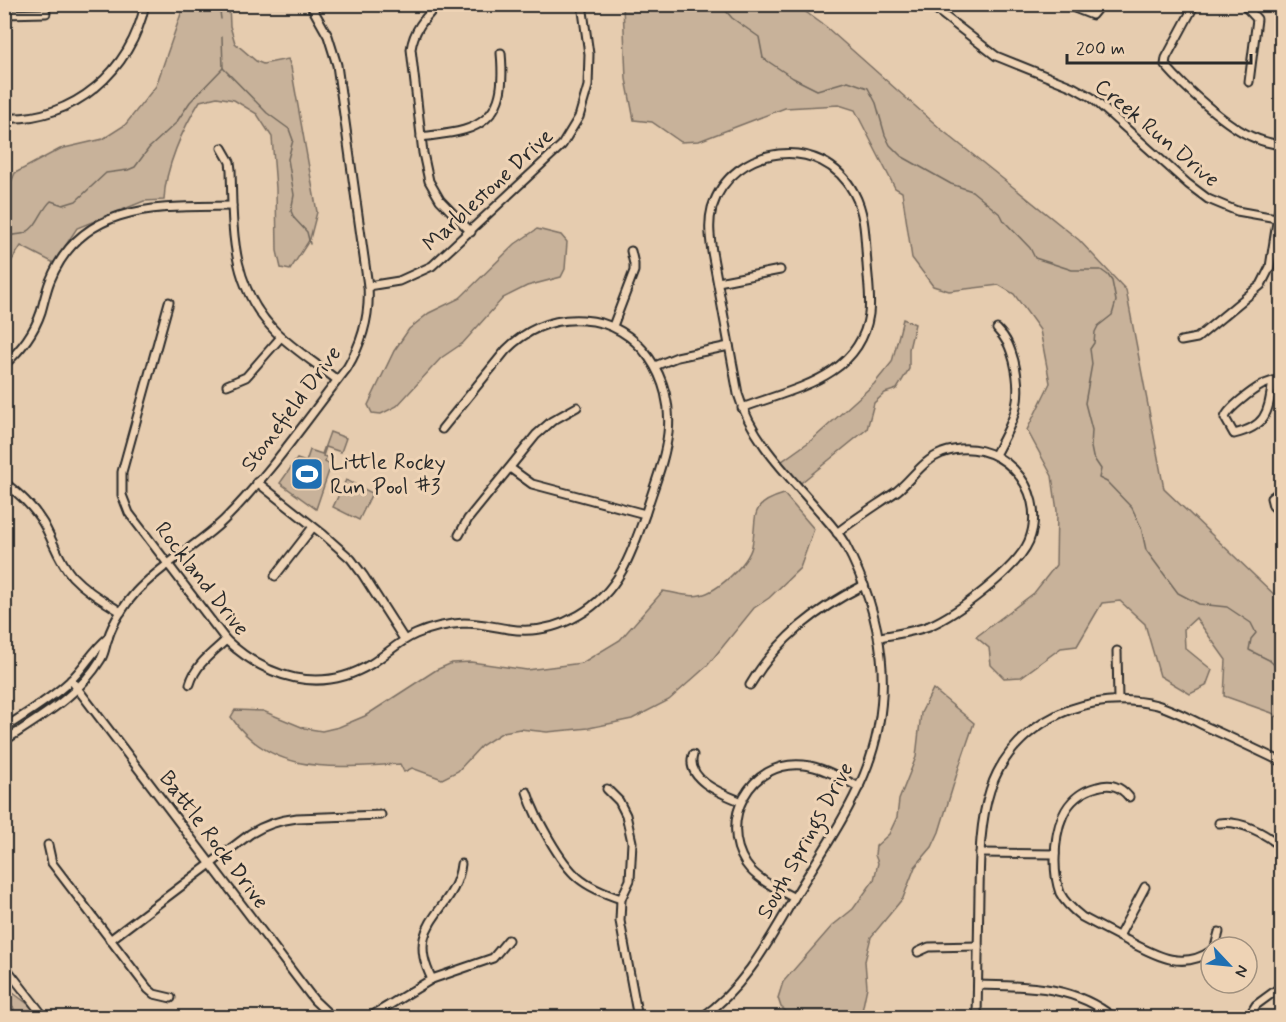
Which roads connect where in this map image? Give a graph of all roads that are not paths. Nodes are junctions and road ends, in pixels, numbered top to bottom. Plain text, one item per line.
1 (145, 4) edge
2 (322, 4) edge
3 (438, 4) edge
4 (582, 4) edge
5 (929, 4) edge
6 (1064, 4) edge
7 (1101, 4) edge
8 (1195, 4) edge
9 (1243, 4) edge
10 (313, 7) edge
11 (46, 13) dead end
12 (4, 14) edge
13 (501, 52) dead end
14 (1249, 82) dead end
15 (4, 118) edge
16 (421, 137) junction
17 (1281, 146) edge
18 (222, 148) dead end
19 (1281, 190) edge
20 (232, 206) junction
21 (1279, 218) edge
22 (471, 232) junction
23 (631, 251) dead end
24 (780, 270) dead end
25 (718, 282) junction
26 (368, 286) junction
27 (169, 302) dead end
28 (613, 326) junction
29 (998, 328) dead end
30 (281, 337) junction
31 (1181, 341) dead end
32 (729, 346) junction
33 (4, 365) edge
34 (655, 366) junction
35 (1281, 379) edge
36 (337, 380) junction
37 (1273, 381) junction
38 (227, 385) dead end
39 (577, 407) dead end
40 (742, 408) junction
41 (442, 429) dead end
42 (995, 455) junction
43 (510, 468) junction
44 (4, 482) edge
45 (257, 482) junction
46 (1281, 490) edge
47 (645, 514) junction
48 (1281, 514) edge
49 (313, 527) junction
50 (837, 533) junction
51 (459, 535) dead end
52 (168, 564) junction
53 (275, 576) dead end
54 (864, 585) junction
55 (121, 612) junction
56 (880, 637) junction
57 (108, 638) junction
58 (404, 639) junction
59 (226, 640) junction
60 (1117, 651) dead end
61 (71, 680) junction
62 (190, 684) dead end
63 (750, 685) dead end
64 (78, 688) junction
65 (1118, 700) junction
66 (4, 728) edge
67 (4, 741) edge
68 (693, 755) dead end
69 (1281, 762) edge
70 (858, 787) junction
71 (607, 789) dead end
72 (528, 792) dead end
73 (1130, 797) dead end
74 (740, 801) junction
75 (381, 815) dead end
76 (1219, 823) dead end
77 (48, 845) dead end
78 (1281, 848) edge
79 (980, 853) junction
80 (1055, 854) junction
81 (211, 864) junction
82 (461, 864) dead end
83 (1144, 887) dead end
84 (794, 898) junction
85 (621, 899) junction
86 (1219, 932) dead end
87 (1218, 935) edge
88 (1119, 936) junction
89 (110, 940) junction
90 (508, 940) dead end
91 (978, 946) junction
92 (918, 952) dead end
93 (1199, 956) edge
94 (4, 965) edge
95 (432, 979) junction
96 (978, 985) junction
97 (1281, 986) edge
98 (171, 998) dead end
99 (1105, 1010) junction
100 (45, 1017) edge
101 (333, 1017) edge
102 (368, 1017) edge
103 (638, 1017) edge
104 (701, 1017) edge
105 (977, 1017) edge
106 (1100, 1017) edge
107 (1114, 1017) edge
108 (1248, 1017) edge

1 - 15 street
2 - 10 street
3 - 16 street
4 - 22 street, Marblestone Drive
5 - 21 street, Creek Run Drive
6 - 7 street
8 - 17 street
9 - 14 street
10 - 26 street, Stonefield Drive
11 - 12 street
13 - 16 street
16 - 22 street
18 - 20 street
19 - 21 street
20 - 30 street
20 - 33 street
21 - 31 street
22 - 26 street, Marblestone Drive
23 - 28 street
24 - 25 street
25 - 32 street, South Springs Drive
25 - 40 street, South Springs Drive
26 - 36 street, Stonefield Drive
27 - 52 street, Rockland Drive
28 - 34 street, Rockland Drive
28 - 41 street, Rockland Drive
29 - 42 street
30 - 36 street
30 - 38 street
32 - 34 street
32 - 40 street, South Springs Drive
34 - 47 street, Rockland Drive
35 - 37 street
36 - 45 street, Stonefield Drive
37 - 37 street
39 - 43 street
40 - 50 street, South Springs Drive
42 - 50 street
42 - 56 street
43 - 47 street
43 - 51 street
44 - 55 street
45 - 49 street
45 - 52 street, Stonefield Drive
46 - 48 street
47 - 58 street, Rockland Drive
49 - 53 street
49 - 58 street
50 - 54 street, South Springs Drive
52 - 55 street, Stonefield Drive
52 - 59 street, Rockland Drive
54 - 56 street, South Springs Drive
54 - 63 street
55 - 57 street, Stonefield Drive
56 - 70 street, South Springs Drive
57 - 61 street, Stonefield Drive
57 - 64 street, Stonefield Drive
58 - 59 street, Rockland Drive
59 - 62 street
60 - 65 street
61 - 64 street, Battle Rock Drive
61 - 66 street, Stonefield Drive
64 - 67 street, Stonefield Drive
64 - 81 street, Battle Rock Drive
65 - 69 street
65 - 79 street
68 - 74 street
70 - 74 street
70 - 84 street, South Springs Drive
71 - 85 street
72 - 85 street
73 - 80 street
74 - 84 street
75 - 81 street
76 - 78 street
77 - 89 street
79 - 80 street
79 - 91 street
80 - 88 street
81 - 89 street
81 - 101 street, Battle Rock Drive
82 - 95 street
83 - 88 street
84 - 104 street, South Springs Drive
85 - 103 street
86 - 87 street
88 - 93 street
89 - 98 street
90 - 95 street
91 - 92 street
91 - 96 street
94 - 100 street
95 - 102 street
96 - 99 street
96 - 105 street
97 - 108 street
99 - 106 street
99 - 107 street

